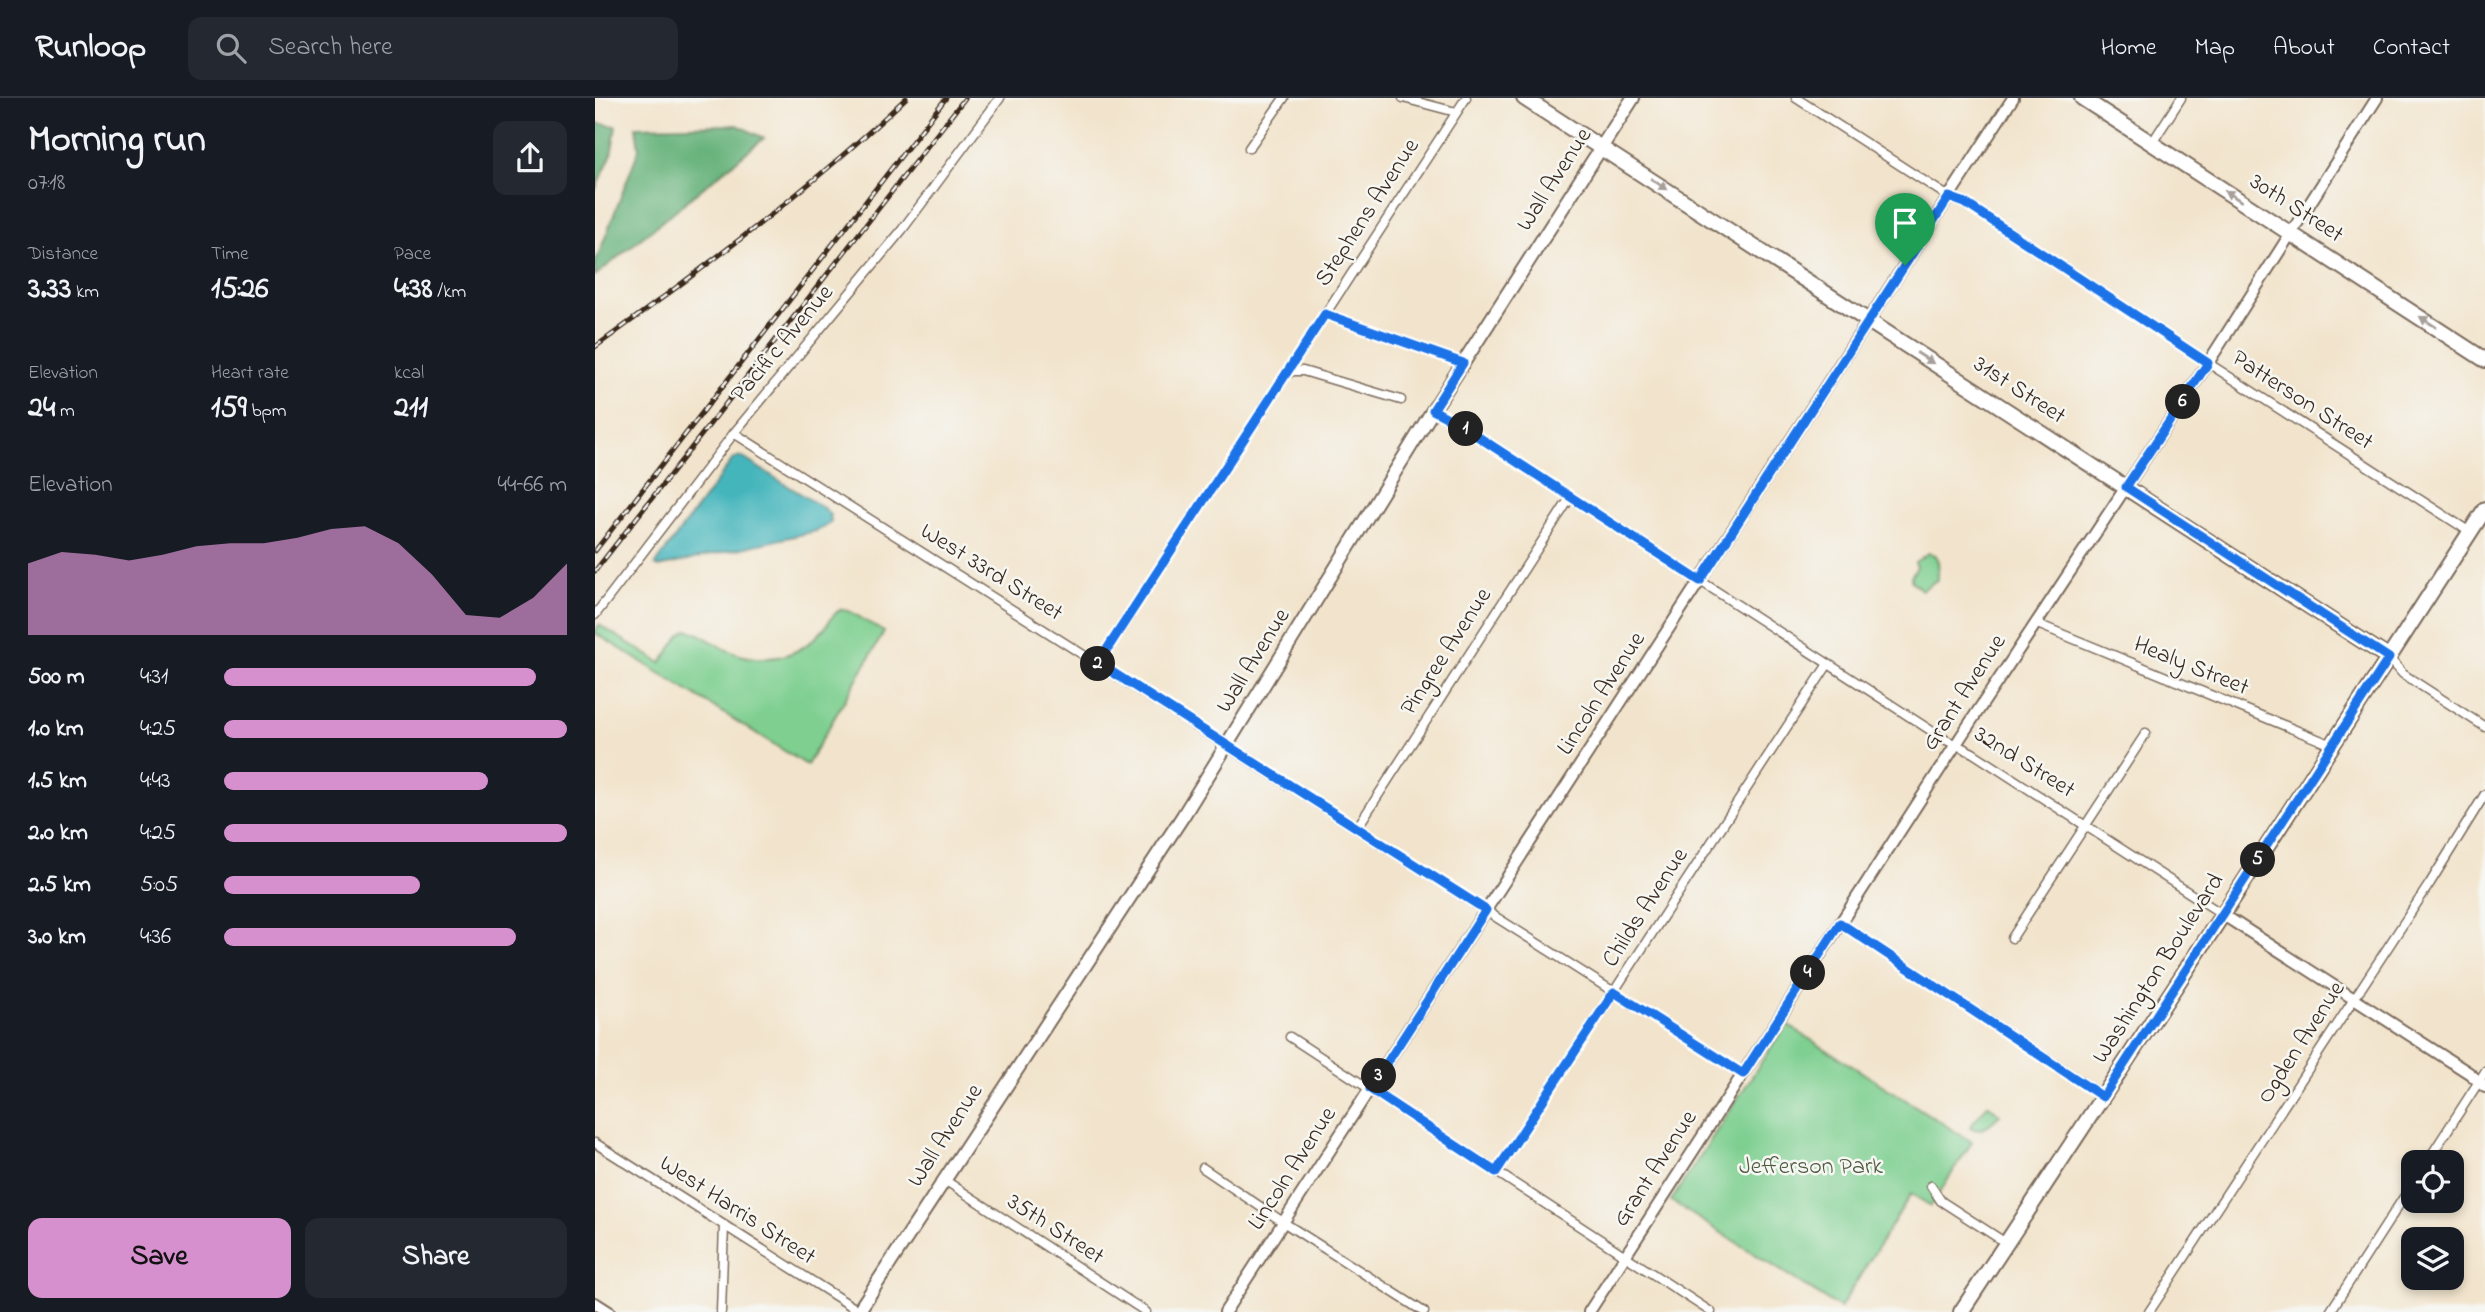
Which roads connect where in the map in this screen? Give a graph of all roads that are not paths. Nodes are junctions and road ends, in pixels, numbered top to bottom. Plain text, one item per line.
1 (1000, 98) edge
2 (1284, 98) edge
3 (1403, 98) edge
4 (1466, 98) edge
5 (1524, 98) edge
6 (1633, 98) edge
7 (1796, 98) edge
8 (2013, 98) edge
9 (2082, 98) edge
10 (2181, 98) edge
11 (2377, 98) edge
12 (1456, 112) junction
13 (2152, 143) junction
14 (1602, 147) junction
15 (1249, 148) dead end
16 (1949, 197) junction
17 (2290, 233) junction
18 (1325, 314) junction
19 (1868, 320) junction
20 (2485, 360) edge
21 (1463, 363) junction
22 (2208, 363) junction
23 (1287, 374) junction
24 (1401, 400) dead end
25 (1433, 410) junction
26 (734, 433) junction
27 (2126, 487) junction
28 (1570, 498) junction
29 (2485, 509) edge
30 (2470, 532) junction
31 (1700, 581) junction
32 (595, 615) edge
33 (2035, 623) junction
34 (2389, 658) junction
35 (1098, 663) junction
36 (1828, 664) junction
37 (2485, 727) edge
38 (2146, 733) dead end
39 (1226, 745) junction
40 (1956, 745) junction
41 (2332, 746) junction
42 (2485, 794) edge
43 (2085, 826) junction
44 (1357, 828) junction
45 (1486, 910) junction
46 (2222, 914) junction
47 (1840, 923) junction
48 (2012, 938) dead end
49 (1614, 992) junction
50 (2354, 999) junction
51 (1290, 1037) dead end
52 (1743, 1074) junction
53 (2483, 1080) edge
54 (1370, 1089) junction
55 (2103, 1097) junction
56 (595, 1143) edge
57 (2435, 1150) edge
58 (1203, 1168) dead end
59 (1496, 1172) junction
60 (943, 1179) junction
61 (1931, 1186) dead end
62 (2401, 1202) edge
63 (1283, 1222) junction
64 (724, 1225) junction
65 (2006, 1243) junction
66 (1625, 1257) junction
67 (595, 1303) edge
68 (858, 1311) edge
69 (609, 1312) edge
70 (721, 1312) edge
71 (1146, 1312) edge
72 (1225, 1312) edge
73 (1424, 1312) edge
74 (1589, 1312) edge
75 (1711, 1312) edge
76 (1961, 1312) edge
77 (2149, 1312) edge
78 (2330, 1312) edge

1 - 26 street, Pacific Avenue
2 - 15 street
3 - 12 street
4 - 12 street, Stephens Avenue
5 - 14 main road, 31st Street
6 - 14 main road, Wall Avenue
7 - 16 street, Patterson Street
8 - 16 street, Lincoln Avenue
9 - 13 main road, 30th Street
10 - 13 street
11 - 17 street, Grant Avenue
12 - 18 street, Stephens Avenue
17 -> 13 main road, 30th Street
14 -> 19 main road, 31st Street
14 - 21 main road, Wall Avenue
16 - 19 street, Lincoln Avenue
16 - 22 street, Patterson Street
20 -> 17 main road, 30th Street
17 - 22 street, Grant Avenue
18 - 21 street
18 - 23 street, Stephens Avenue
19 -> 27 main road, 31st Street
19 - 31 street, Lincoln Avenue
21 - 25 main road, Wall Avenue
22 - 27 street, Grant Avenue
22 - 30 street, Patterson Street
23 - 24 street
23 - 35 street, Stephens Avenue
25 - 28 street, 32nd Street
25 - 39 main road, Wall Avenue
26 - 32 street, Pacific Avenue
26 - 35 street, West 33rd Street
27 - 33 street, Grant Avenue
27 - 34 main road, 31st Street
28 - 31 street, 32nd Street
28 - 44 street, Pingree Avenue
29 - 30 main road, Washington Boulevard
30 - 34 main road, Washington Boulevard
31 - 36 street, 32nd Street
31 - 45 street, Lincoln Avenue
33 - 40 street, Grant Avenue
33 - 41 street, Healy Street
34 - 37 street, 31st Street
34 - 41 main road, Washington Boulevard
35 - 39 street, West 33rd Street
36 - 40 street, 32nd Street
36 - 49 street, Childs Avenue
38 - 43 street
39 - 44 street, West 33rd Street
39 - 60 main road, Wall Avenue
40 - 43 street, 32nd Street
40 - 47 street, Grant Avenue
41 - 46 main road, Washington Boulevard
42 - 50 street, Ogden Avenue
43 - 46 street, 32nd Street
43 - 48 street
44 - 45 street, West 33rd Street
45 - 49 street, West 33rd Street
45 - 54 street, Lincoln Avenue
46 - 50 street, 32nd Street
46 - 55 main road, Washington Boulevard
47 - 52 street, Grant Avenue
47 - 55 street
49 - 52 street, West 33rd Street
49 - 59 street, Childs Avenue
50 - 53 street, 32nd Street
50 - 77 street, Ogden Avenue
51 - 54 street
52 - 66 street, Grant Avenue
53 - 57 street
54 - 59 street
54 - 63 street, Lincoln Avenue
55 - 65 main road, Washington Boulevard
56 - 64 street, West Harris Street
58 - 63 street
59 - 66 street
60 - 68 main road, Wall Avenue
60 - 71 street, 35th Street
61 - 65 street
62 - 78 street
63 - 72 street, Lincoln Avenue
63 - 73 street
64 - 68 street, West Harris Street
64 - 70 street
65 - 76 main road, Washington Boulevard
66 - 74 street, Grant Avenue
66 - 75 street
67 - 69 street

